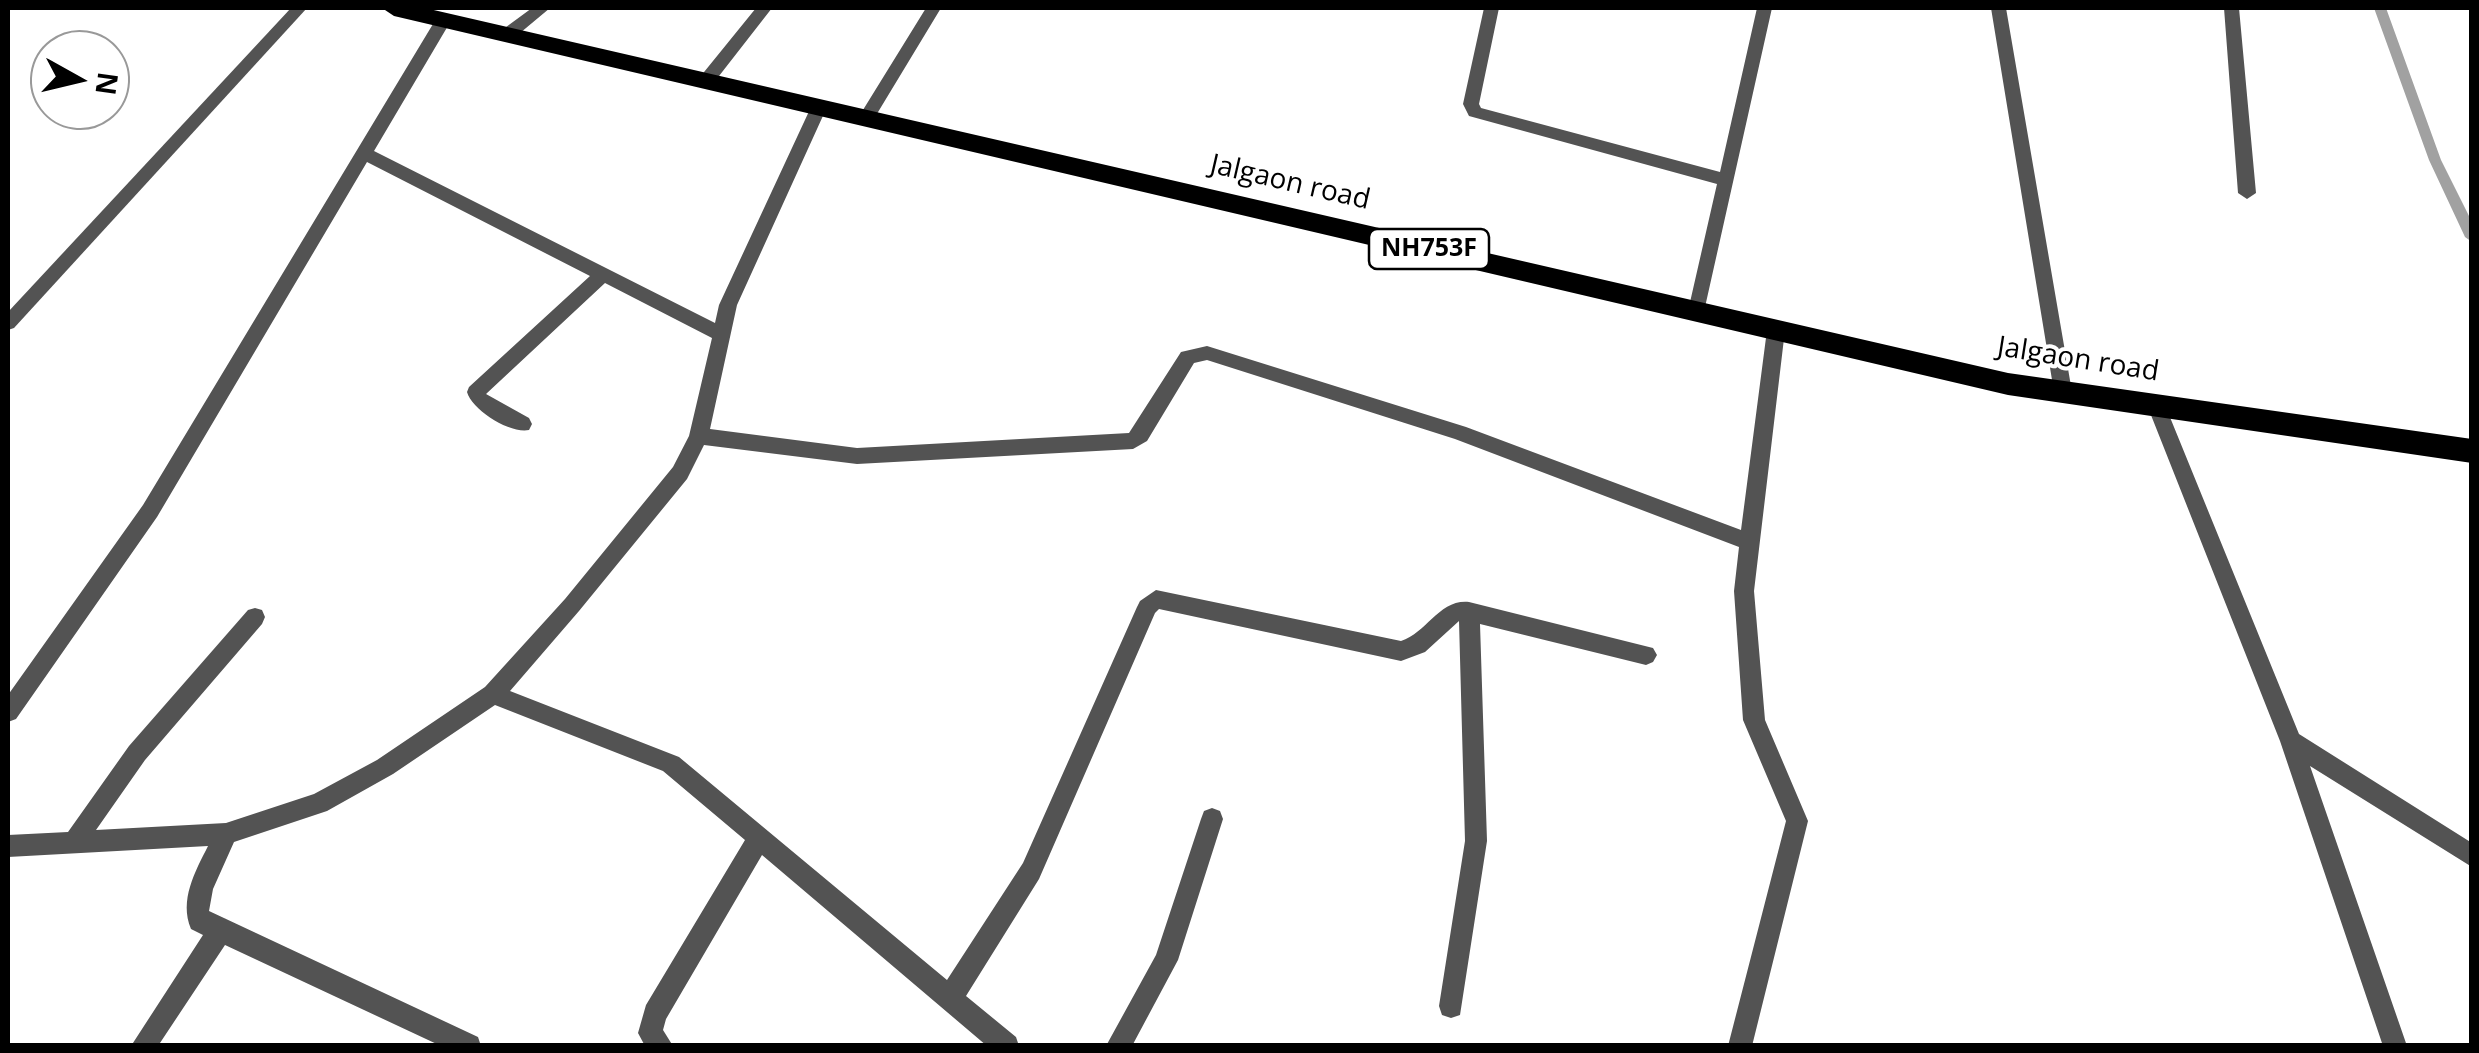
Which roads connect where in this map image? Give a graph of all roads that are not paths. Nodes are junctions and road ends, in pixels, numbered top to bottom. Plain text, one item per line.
1 (299, 8) edge
2 (394, 8) edge
3 (542, 8) edge
4 (764, 8) edge
5 (933, 8) edge
6 (1491, 8) edge
7 (1765, 8) edge
8 (1998, 8) edge
9 (2231, 8) edge
10 (444, 19) junction
11 (508, 34) junction
12 (706, 81) junction
13 (819, 106) junction
14 (866, 118) junction
15 (363, 153) junction
16 (1726, 180) junction
17 (2247, 193) dead end
18 (604, 273) junction
19 (1697, 311) junction
20 (8, 323) edge
21 (1776, 330) junction
22 (721, 334) junction
23 (2063, 392) junction
24 (2156, 405) junction
25 (522, 424) dead end
26 (699, 436) junction
27 (2472, 450) edge
28 (1750, 542) junction
29 (1469, 612) junction
30 (255, 617) dead end
31 (1646, 655) dead end
32 (493, 694) junction
33 (8, 712) edge
34 (2291, 741) junction
35 (1212, 818) dead end
36 (226, 834) junction
37 (759, 838) junction
38 (74, 842) junction
39 (8, 846) edge
40 (2472, 856) edge
41 (220, 931) junction
42 (950, 998) junction
43 (1451, 1006) dead end
44 (143, 1046) edge
45 (469, 1046) edge
46 (662, 1046) edge
47 (1007, 1046) edge
48 (1118, 1046) edge
49 (1740, 1046) edge
50 (2395, 1046) edge

1 - 20 street
2 - 10 highway, Jalgaon road / NH753F
3 - 11 street
4 - 12 street
5 - 14 street
6 - 16 street
7 - 16 street
8 - 23 street
9 - 17 street
10 - 11 highway, Jalgaon road / NH753F
10 - 15 street
11 - 12 highway, Jalgaon road / NH753F
12 - 13 highway, Jalgaon road / NH753F
13 - 14 highway, Jalgaon road / NH753F
13 - 22 street
14 - 19 highway, Jalgaon road / NH753F
15 - 18 street
15 - 33 street
16 - 19 street
18 - 22 street
18 - 25 street
19 - 21 highway, Jalgaon road / NH753F
21 - 23 highway, Jalgaon road / NH753F
21 - 28 street
22 - 26 street
23 - 24 highway, Jalgaon road / NH753F
24 - 27 highway, Jalgaon road / NH753F
24 - 34 street
26 - 28 street
26 - 32 street
28 - 49 street
29 - 31 street
29 - 42 street
29 - 43 street
30 - 38 street
32 - 36 street
32 - 37 street
34 - 40 street
34 - 50 street
35 - 48 street
36 - 38 street
36 - 41 street
37 - 42 street
37 - 46 street
38 - 39 street
41 - 44 street
41 - 45 street
42 - 47 street

